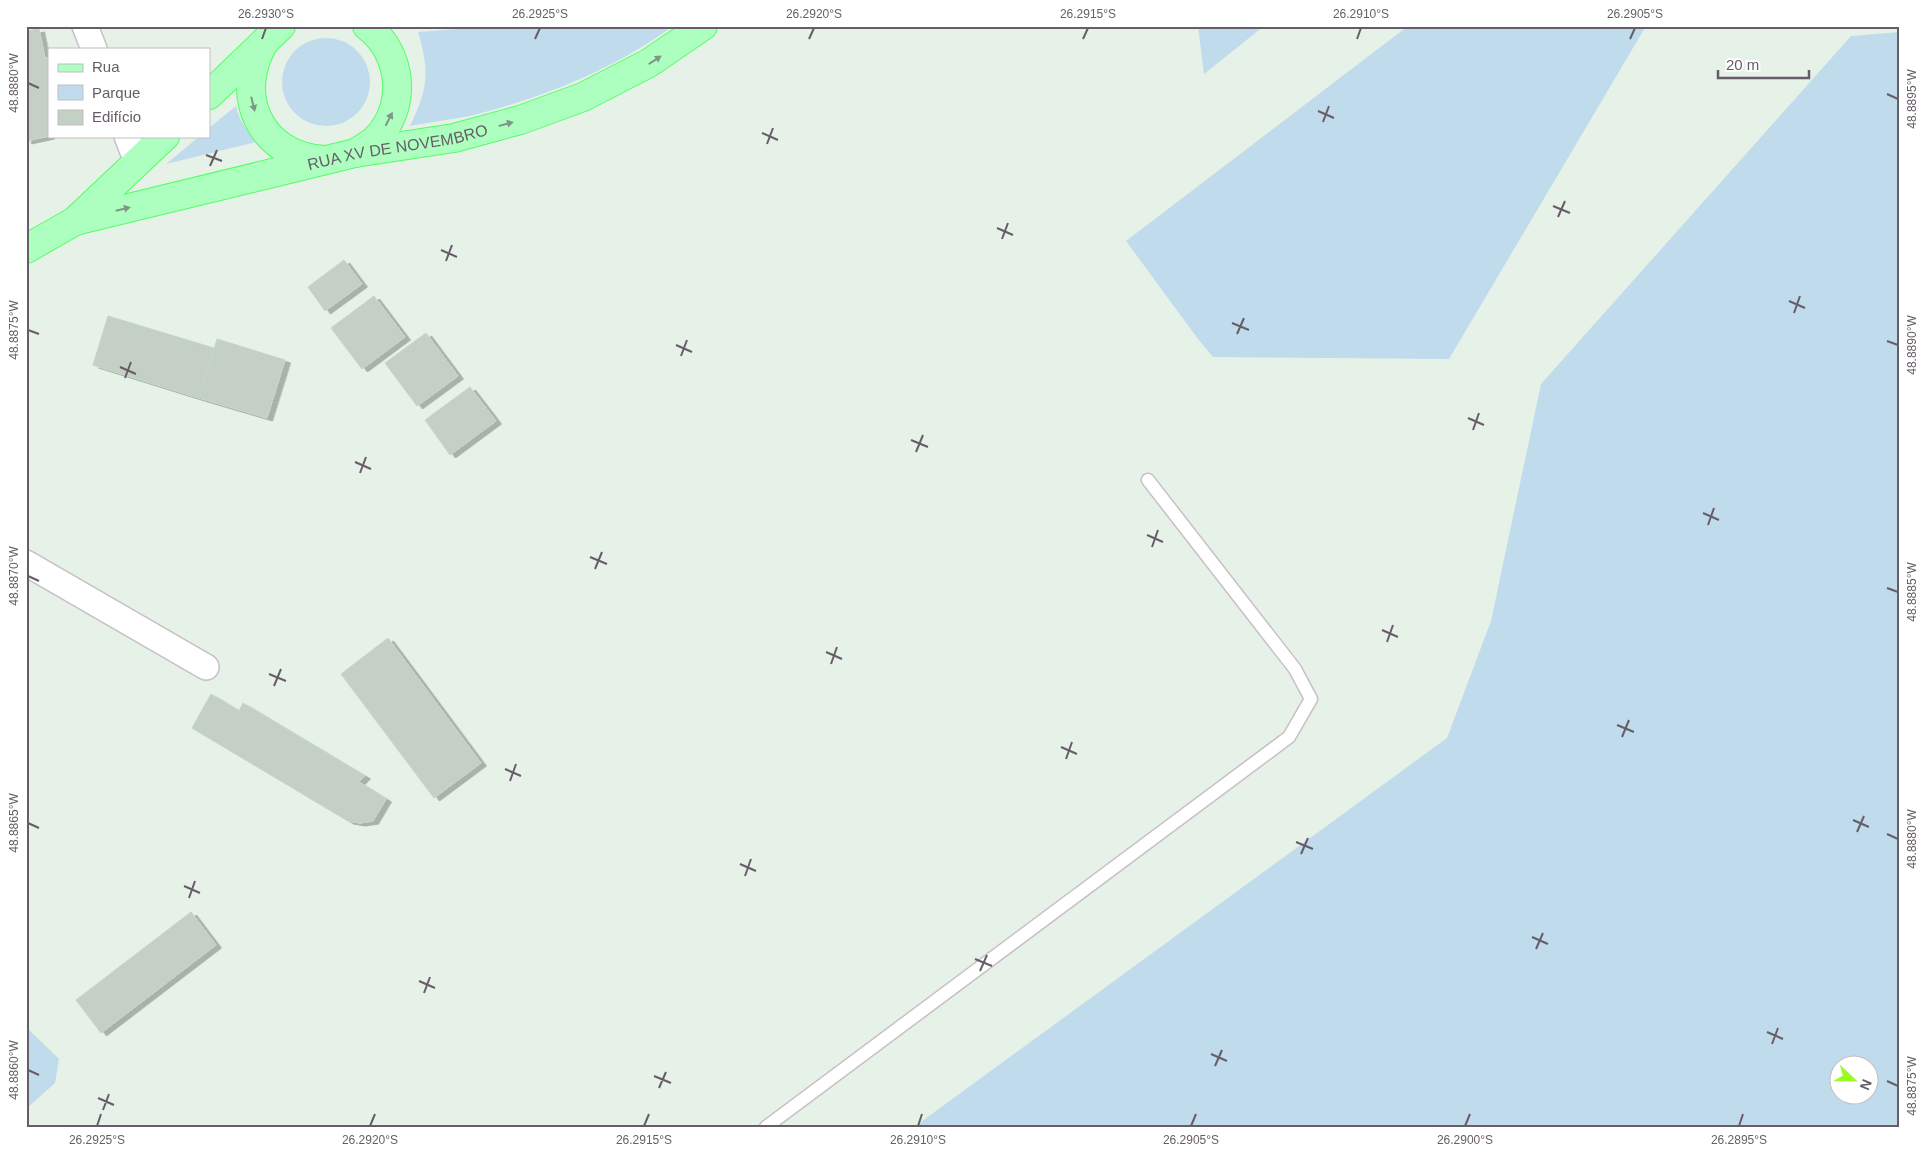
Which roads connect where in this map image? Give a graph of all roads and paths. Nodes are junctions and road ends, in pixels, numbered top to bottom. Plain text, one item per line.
1 (85, 26) edge
2 (367, 26) edge
3 (703, 26) edge
4 (273, 34) edge
5 (94, 48) edge
6 (210, 94) edge
7 (128, 138) edge
8 (163, 138) edge
9 (346, 156) junction
10 (137, 162) junction
11 (75, 221) junction
12 (26, 249) edge
13 (1148, 480) dead end
14 (26, 562) edge
15 (206, 667) dead end
16 (766, 1127) edge

1 - 5 street
9 -> 2 main road
9 -> 3 main road, RUA XV DE NOVEMBRO
4 - 6 main road
4 -> 9 main road
7 - 10 street
8 - 10 main road, RUA XV DE NOVEMBRO
11 -> 9 main road, RUA XV DE NOVEMBRO
10 - 11 main road, RUA XV DE NOVEMBRO
11 - 12 main road, RUA XV DE NOVEMBRO
13 - 16 lane
14 - 15 street

